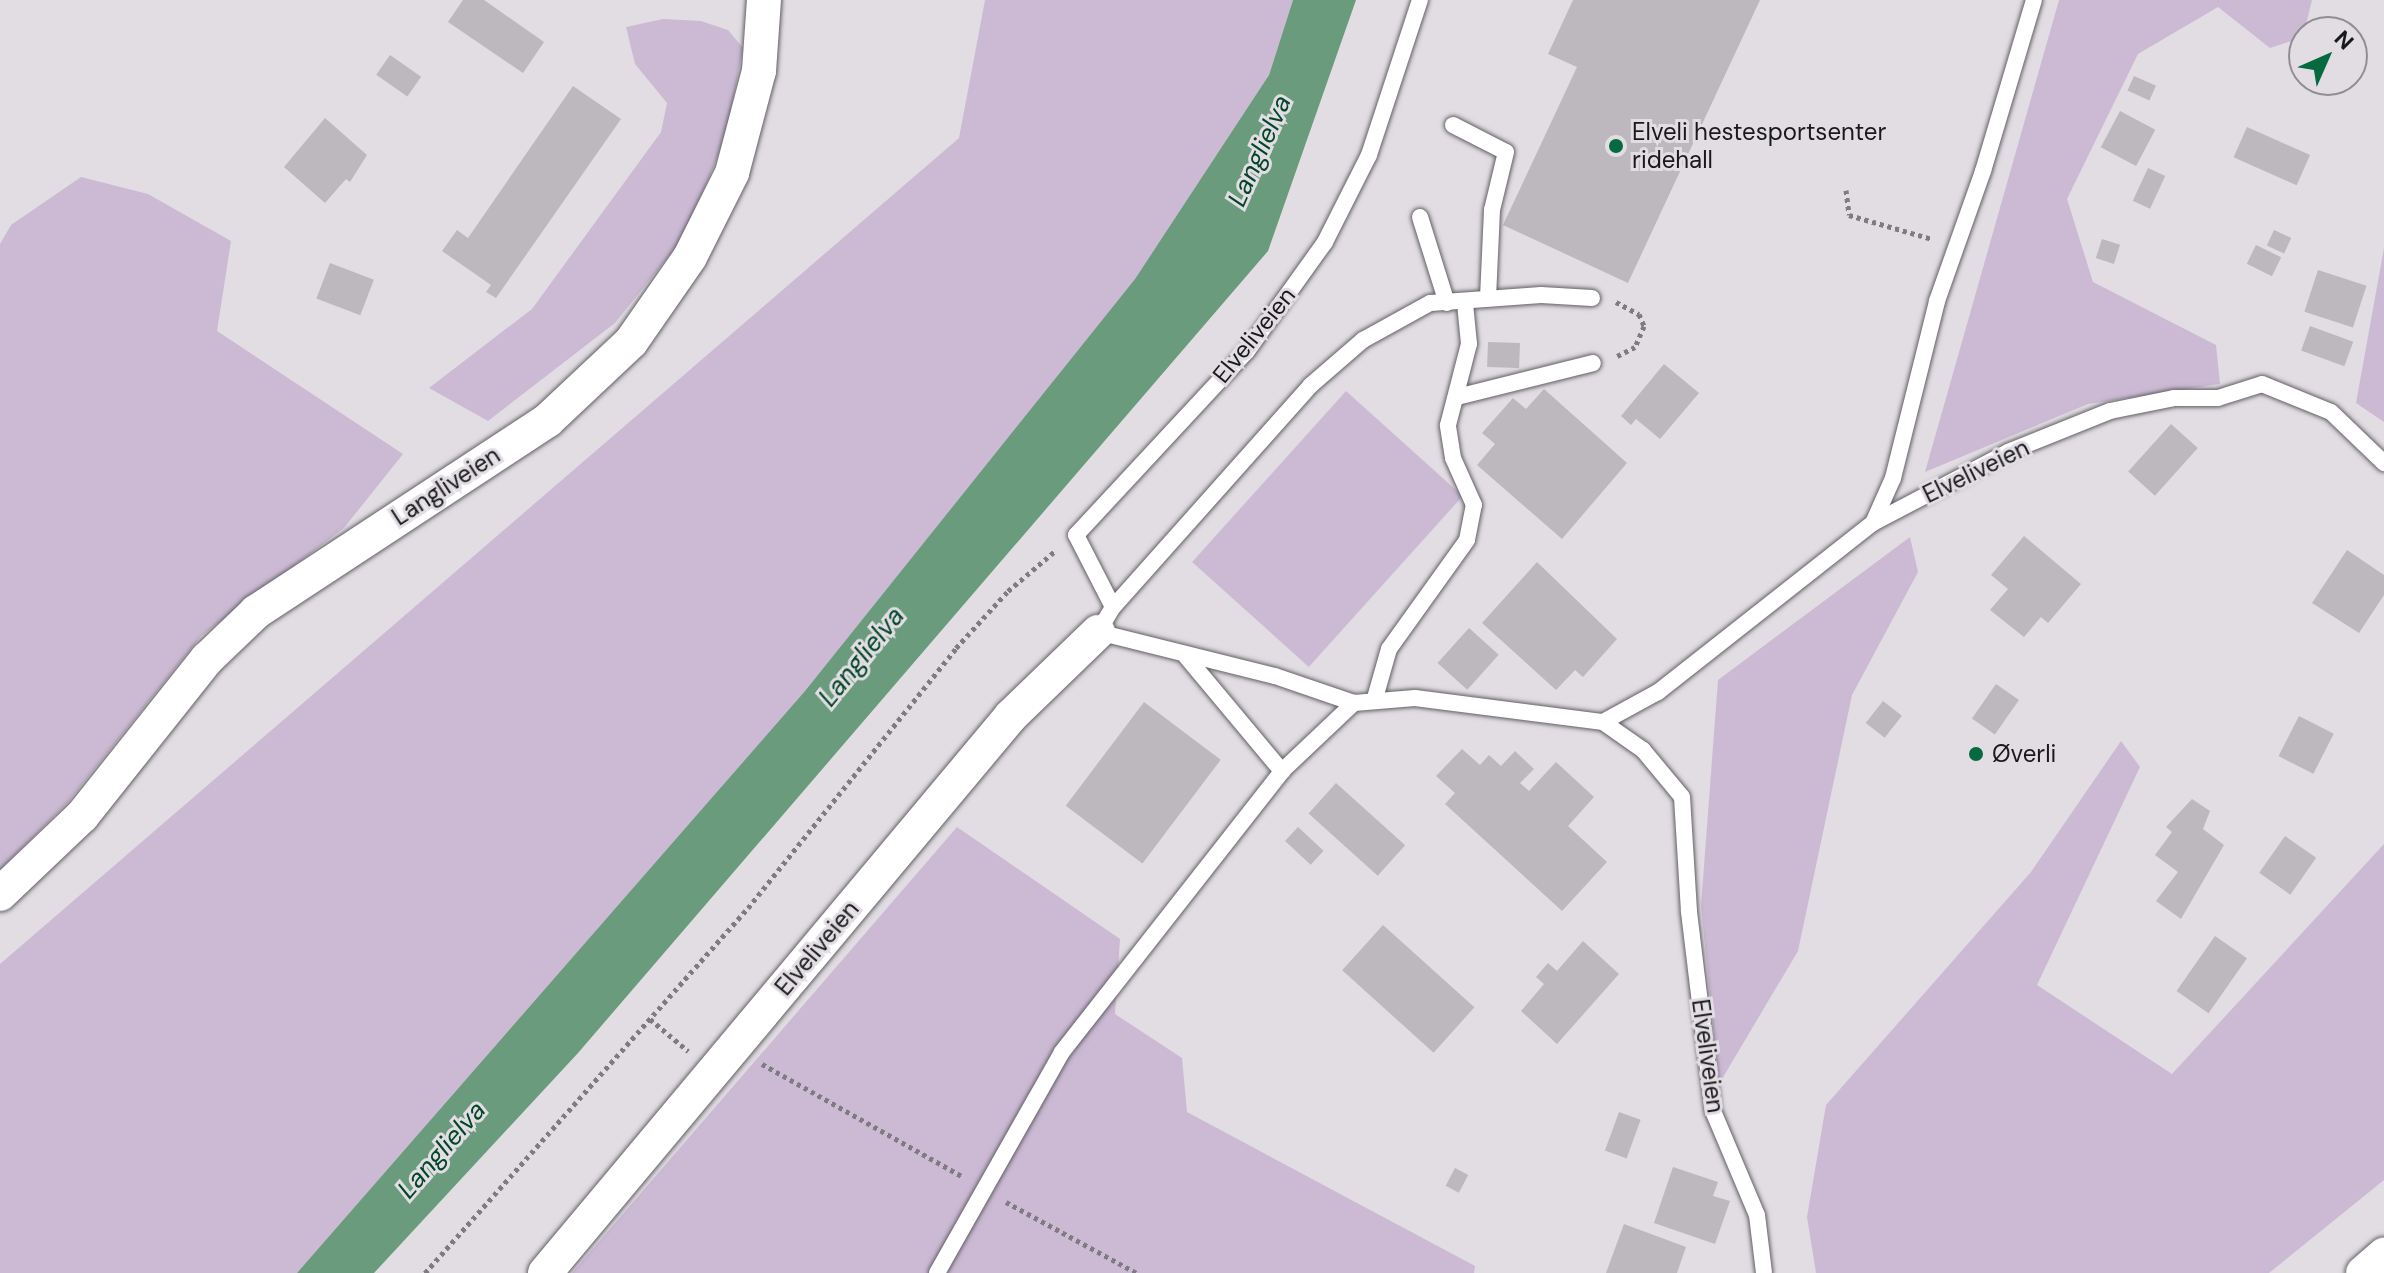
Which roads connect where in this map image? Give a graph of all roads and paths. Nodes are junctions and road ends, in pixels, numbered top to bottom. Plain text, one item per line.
1 (764, 0) edge
2 (1420, 0) edge
3 (2034, 0) edge
4 (1453, 125) dead end
5 (1846, 190) dead end
6 (1420, 217) dead end
7 (1953, 252) junction
8 (1488, 298) junction
9 (1592, 298) joint
10 (1447, 303) junction
11 (1465, 303) junction
12 (1593, 363) joint
13 (1457, 397) junction
14 (2384, 463) edge
15 (1873, 523) junction
16 (1076, 535) junction
17 (1105, 619) junction
18 (1184, 654) junction
19 (1375, 698) junction
20 (1354, 703) junction
21 (1603, 722) junction
22 (1282, 771) junction
23 (0, 894) edge
24 (649, 1018) junction
25 (723, 1060) junction
26 (985, 1189) junction
27 (2384, 1255) edge
28 (425, 1273) edge
29 (545, 1273) edge
30 (937, 1273) edge
31 (1137, 1273) edge
32 (1764, 1273) edge
33 (2363, 1273) edge

1 - 23 street, Langliveien
2 - 16 lane, Elveliveien
3 - 7 lane
4 - 8 lane
5 - 7 path
6 - 10 lane
7 - 15 lane
8 - 9 lane
8 - 11 lane
9 - 12 path
10 - 11 lane
10 - 17 lane
11 - 13 lane
12 - 13 lane
13 - 19 lane
14 - 15 lane, Elveliveien
15 - 21 lane, Elveliveien
16 - 17 lane
16 - 24 path
17 - 18 lane
17 - 25 street, Elveliveien
18 - 20 lane
18 - 22 lane
19 - 20 lane
19 - 21 lane
20 - 22 lane
21 - 32 lane, Elveliveien
22 - 26 lane
24 - 25 path
24 - 28 path
25 - 26 path
25 - 29 street, Elveliveien
26 - 30 lane
26 - 31 path
27 - 33 street

